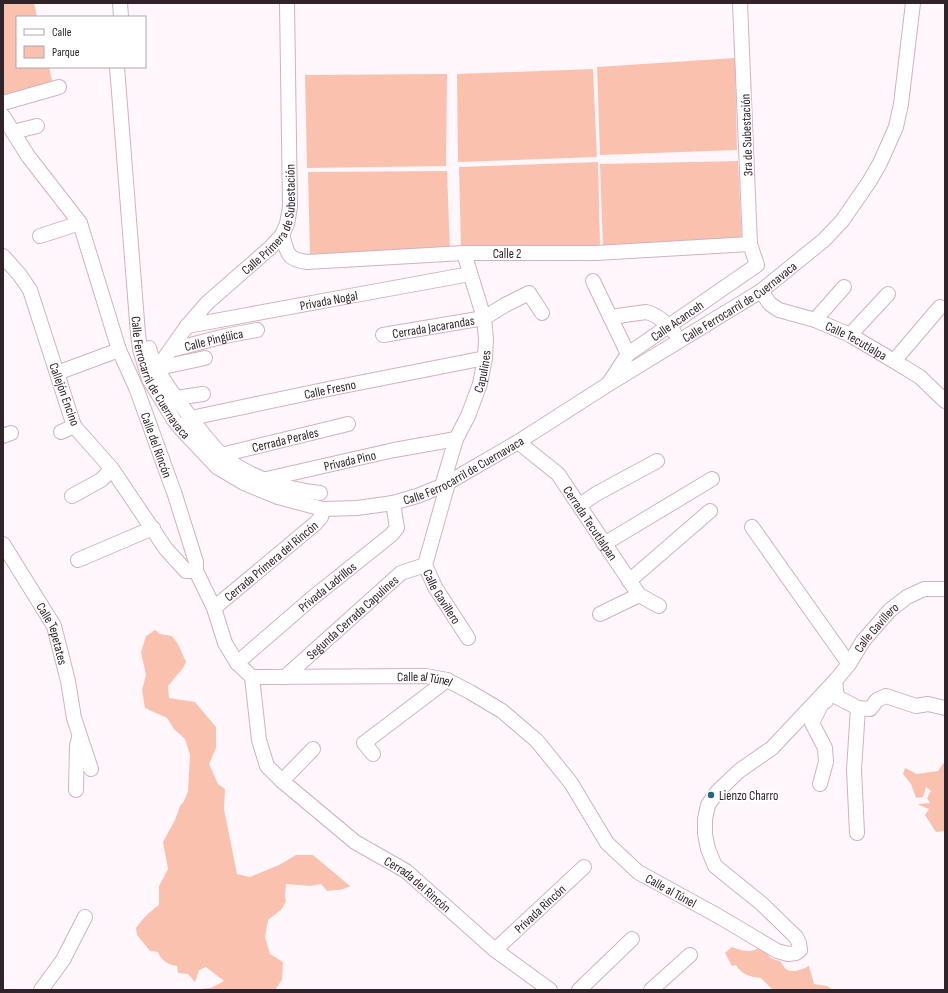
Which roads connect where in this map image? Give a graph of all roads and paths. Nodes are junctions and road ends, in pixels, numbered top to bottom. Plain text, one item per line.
1 (112, 3) edge
2 (120, 3) edge
3 (287, 3) edge
4 (740, 3) edge
5 (913, 3) edge
6 (113, 16) edge
7 (121, 16) edge
8 (117, 68) edge
9 (125, 68) edge
10 (59, 87) dead end
11 (3, 103) edge
12 (3, 116) edge
13 (37, 126) dead end
14 (13, 132) junction
15 (80, 223) junction
16 (282, 235) junction
17 (40, 236) dead end
18 (750, 244) junction
19 (464, 253) junction
20 (3, 256) edge
21 (757, 265) joint
22 (470, 274) junction
23 (592, 281) dead end
24 (844, 287) dead end
25 (761, 291) junction
26 (888, 294) dead end
27 (940, 307) dead end
28 (542, 313) dead end
29 (610, 317) junction
30 (484, 318) junction
31 (815, 320) junction
32 (668, 325) junction
33 (187, 326) junction
34 (257, 330) dead end
35 (383, 335) dead end
36 (850, 335) junction
37 (686, 337) junction
38 (119, 350) junction
39 (171, 350) junction
40 (628, 354) junction
41 (205, 358) dead end
42 (485, 358) junction
43 (894, 360) junction
44 (154, 372) junction
45 (57, 373) junction
46 (608, 385) junction
47 (137, 390) junction
48 (203, 394) dead end
49 (176, 398) junction
50 (945, 401) edge
51 (191, 418) junction
52 (348, 424) dead end
53 (182, 430) junction
54 (456, 439) junction
55 (518, 442) junction
56 (221, 455) junction
57 (657, 461) dead end
58 (112, 469) junction
59 (712, 479) dead end
60 (263, 480) junction
61 (244, 483) junction
62 (445, 484) junction
63 (320, 493) dead end
64 (72, 496) dead end
65 (393, 503) junction
66 (580, 505) junction
67 (323, 509) junction
68 (710, 511) dead end
69 (752, 527) dead end
70 (153, 528) junction
71 (3, 544) edge
72 (604, 544) junction
73 (78, 560) dead end
74 (425, 565) junction
75 (196, 571) junction
76 (629, 581) junction
77 (945, 589) edge
78 (638, 595) junction
79 (659, 606) dead end
80 (214, 608) junction
81 (600, 614) dead end
82 (468, 638) dead end
83 (237, 663) junction
84 (849, 664) junction
85 (252, 677) junction
86 (285, 677) junction
87 (447, 680) junction
88 (835, 681) junction
89 (837, 697) junction
90 (858, 708) junction
91 (945, 708) edge
92 (79, 733) junction
93 (313, 749) dead end
94 (373, 754) dead end
95 (91, 769) dead end
96 (282, 781) junction
97 (820, 784) dead end
98 (76, 790) dead end
99 (857, 834) dead end
100 (584, 867) dead end
101 (85, 917) dead end
102 (632, 939) dead end
103 (495, 950) junction
104 (690, 955) dead end
105 (41, 990) edge
106 (550, 990) edge
107 (580, 990) edge
108 (652, 990) edge

1 - 6 street
2 - 7 street
3 - 16 street, Calle Primera de Subestación
4 - 18 street, 3ra de Subestación
5 - 25 street, Calle Ferrocarril de Cuernavaca
8 - 44 street, Calle Ferrocarril de Cuernavaca
9 - 44 street, Calle Ferrocarril de Cuernavaca
10 - 11 street
12 - 14 street, Calle del Rincón
13 - 14 street
14 - 15 street, Calle del Rincón
15 - 17 street
15 - 38 street, Calle del Rincón
16 - 19 street, Calle 2
16 - 33 street, Calle Primera de Subestación
18 - 19 street, Calle 2
18 - 21 street, 3ra de Subestación
19 - 22 street, Capulines
20 - 45 street, Callejón Encino
21 - 32 street, Calle Acanceh
22 - 30 street, Capulines
22 - 33 street, Privada Nogal
23 - 29 street
24 - 31 street
25 - 31 street, Calle Tecutlalpa
25 - 37 street, Calle Ferrocarril de Cuernavaca
26 - 36 street
27 - 43 street
28 - 30 street
29 - 32 street
29 - 40 street
30 - 35 street, Cerrada Jacarandas
30 - 42 street, Capulines
31 - 36 street, Calle Tecutlalpa
32 - 37 street
32 - 40 street, Calle Acanceh
33 - 39 street, Calle Primera de Subestación
34 - 39 street, Calle Pingüica
36 - 43 street, Calle Tecutlalpa
37 - 46 street, Calle Ferrocarril de Cuernavaca
38 - 45 street
38 - 47 street, Calle del Rincón
39 - 44 street, Calle Primera de Subestación
40 - 46 street, Calle Acanceh
41 - 44 street
42 - 51 street, Calle Fresno
42 - 54 street, Capulines
43 - 50 street, Calle Tecutlalpa
44 - 47 street, Calle Primera de Subestación
44 - 49 street, Calle Ferrocarril de Cuernavaca
44 - 53 street, Calle Ferrocarril de Cuernavaca
45 - 58 street, Callejón Encino
46 - 55 street, Calle Ferrocarril de Cuernavaca
47 - 75 street, Calle del Rincón
48 - 49 street
49 - 51 street, Calle Ferrocarril de Cuernavaca
51 - 53 street
51 - 56 street, Calle Ferrocarril de Cuernavaca
52 - 56 street, Cerrada Perales
53 - 61 street, Calle Ferrocarril de Cuernavaca
54 - 60 street, Privada Pino
54 - 62 street, Capulines
55 - 62 street, Calle Ferrocarril de Cuernavaca
55 - 66 street, Cerrada Tecutlalpan
56 - 60 street, Calle Ferrocarril de Cuernavaca
57 - 66 street
58 - 64 street
58 - 70 street, Callejón Encino
59 - 72 street
60 - 61 street, Privada Pino
60 - 63 street
61 - 67 street, Calle Ferrocarril de Cuernavaca
62 - 65 street, Calle Ferrocarril de Cuernavaca
62 - 74 street, Calle Gavillero
65 - 67 street, Calle Ferrocarril de Cuernavaca
65 - 83 street, Privada Ladrillos
66 - 72 street, Cerrada Tecutlalpan
67 - 80 street, Cerrada Primera del Rincón
68 - 76 street
69 - 84 street
70 - 73 street
70 - 75 street, Callejón Encino
71 - 92 street, Calle Tepetates
72 - 76 street, Cerrada Tecutlalpan
74 - 82 street, Calle Gavillero
74 - 86 street, Segunda Cerrada Capulines
75 - 80 street, Calle del Rincón
76 - 78 street, Cerrada Tecutlalpan
77 - 84 street, Calle Gavillero
78 - 79 street, Cerrada Tecutlalpan
78 - 81 street
80 - 83 street, Calle del Rincón
83 - 85 street, Calle del Rincón
84 - 88 street, Calle Gavillero
85 - 86 street, Calle al Túnel
85 - 96 street
86 - 87 street, Calle al Túnel
87 - 88 street, Calle al Túnel
87 - 94 street
88 - 89 street
89 - 90 street
89 - 97 street
90 - 91 street
90 - 99 street
92 - 95 street, Calle Tepetates
92 - 98 street, Calle Tepetates
93 - 96 street
96 - 103 street, Cerrada del Rincón
100 - 103 street, Privada Rincón
101 - 105 street
102 - 107 street
103 - 106 street, Cerrada del Rincón
104 - 108 street

